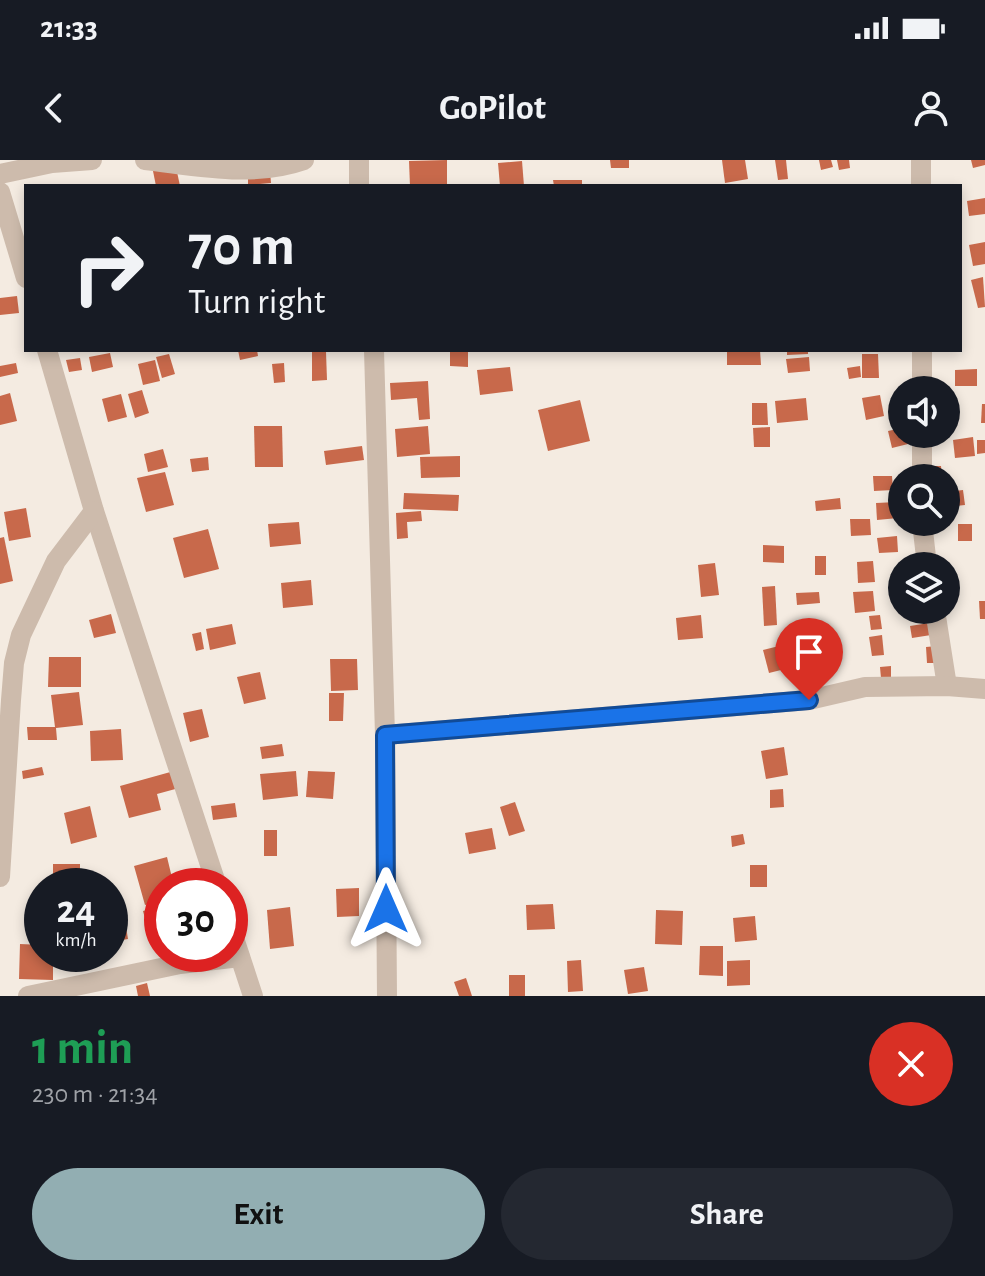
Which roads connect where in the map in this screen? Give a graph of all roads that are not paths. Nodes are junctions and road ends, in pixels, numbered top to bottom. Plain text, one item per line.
1 (92, 160) edge
2 (145, 160) edge
3 (304, 160) edge
4 (359, 160) edge
5 (921, 160) edge
6 (0, 174) edge
7 (359, 184) edge
8 (921, 184) edge
9 (0, 192) edge
10 (9, 252) edge
11 (24, 275) edge
12 (48, 352) edge
13 (374, 352) edge
14 (922, 352) edge
15 (922, 376) edge
16 (94, 511) junction
17 (937, 624) edge
18 (947, 686) junction
19 (985, 689) edge
20 (385, 735) junction
21 (211, 868) edge
22 (0, 877) edge
23 (144, 972) edge
24 (245, 972) edge
25 (28, 996) edge
26 (253, 996) edge
27 (387, 996) edge

1 - 6 street
2 - 3 street
4 - 7 street
5 - 8 street
9 - 10 street
10 - 11 street
12 - 16 street
13 - 20 street
14 - 15 street
16 - 21 street
16 - 22 street
17 - 18 street
18 - 19 street
18 - 20 street
20 - 27 street
23 - 25 street
24 - 26 street

